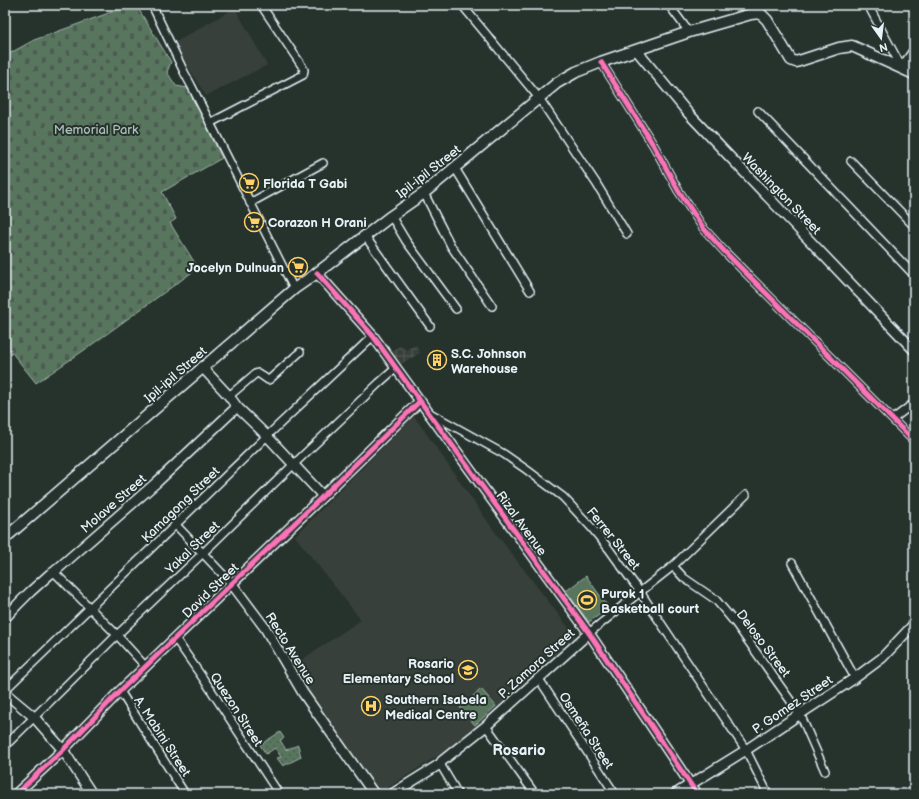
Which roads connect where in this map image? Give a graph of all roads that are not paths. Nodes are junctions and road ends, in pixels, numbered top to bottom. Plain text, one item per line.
1 (152, 5) edge
2 (261, 5) edge
3 (462, 5) edge
4 (669, 5) edge
5 (868, 5) edge
6 (689, 32) junction
7 (636, 50) junction
8 (914, 51) edge
9 (601, 62) junction
10 (902, 68) junction
11 (914, 74) edge
12 (539, 98) junction
13 (758, 111) dead end
14 (210, 122) junction
15 (851, 161) dead end
16 (323, 162) dead end
17 (455, 168) junction
18 (424, 193) junction
19 (250, 203) junction
20 (391, 216) junction
21 (914, 226) edge
22 (627, 234) dead end
23 (365, 236) junction
24 (317, 273) junction
25 (914, 275) edge
26 (294, 289) junction
27 (530, 291) dead end
28 (492, 306) dead end
29 (456, 309) dead end
30 (430, 326) dead end
31 (372, 336) junction
32 (914, 350) edge
33 (300, 352) dead end
34 (202, 367) junction
35 (396, 368) junction
36 (229, 396) junction
37 (420, 401) junction
38 (914, 403) edge
39 (237, 407) junction
40 (427, 411) junction
41 (893, 419) junction
42 (266, 436) junction
43 (914, 441) edge
44 (293, 465) junction
45 (746, 495) dead end
46 (323, 496) junction
47 (175, 524) junction
48 (5, 538) edge
49 (203, 554) junction
50 (792, 563) dead end
51 (673, 566) junction
52 (54, 572) junction
53 (232, 584) junction
54 (640, 592) junction
55 (89, 608) junction
56 (5, 618) edge
57 (914, 624) edge
58 (589, 634) junction
59 (117, 635) junction
60 (175, 638) junction
61 (146, 667) junction
62 (855, 678) junction
63 (539, 679) junction
64 (5, 691) edge
65 (120, 691) junction
66 (800, 714) junction
67 (34, 717) junction
68 (486, 726) junction
69 (5, 746) edge
70 (63, 750) junction
71 (746, 750) junction
72 (440, 764) junction
73 (825, 771) dead end
74 (690, 784) junction
75 (16, 794) edge
76 (92, 794) edge
77 (185, 794) edge
78 (278, 794) edge
79 (374, 794) edge
80 (392, 794) edge
81 (458, 794) edge
82 (535, 794) edge
83 (615, 794) edge
84 (675, 794) edge
85 (697, 794) edge
86 (768, 794) edge

1 - 14 street
2 - 14 street
3 - 12 street
4 - 6 street
5 - 10 street
6 - 7 main road, Ipil-ipil Street
6 - 10 main road, Ipil-ipil Street
7 - 9 main road, Ipil-ipil Street
7 - 32 street, Washington Street
8 - 10 street
9 - 12 main road, Ipil-ipil Street
9 - 41 street
10 - 11 main road, Ipil-ipil Street
12 - 17 main road, Ipil-ipil Street
12 - 22 street
13 - 25 street
14 - 19 street
15 - 21 street
16 - 19 street
17 - 18 main road, Ipil-ipil Street
17 - 27 street
18 - 20 main road, Ipil-ipil Street
18 - 28 street
19 - 26 street
20 - 23 main road, Ipil-ipil Street
20 - 29 street
23 - 24 main road, Ipil-ipil Street
23 - 30 street
24 - 26 main road, Ipil-ipil Street
24 - 31 street, Rizal Avenue
26 - 34 main road, Ipil-ipil Street
31 - 35 street, Rizal Avenue
31 - 42 street, Kamagong Street
33 - 36 street
34 - 36 street
34 - 48 main road, Ipil-ipil Street
35 - 37 street, Rizal Avenue
35 - 44 street, Yakal Street
36 - 39 street
37 - 40 street, Rizal Avenue
37 - 46 street, David Street
38 - 41 street
39 - 42 street
39 - 52 street, Molave Street
40 - 54 street, Ferrer Street
40 - 58 street, Rizal Avenue
41 - 43 street
42 - 44 street
42 - 47 street, Kamagong Street
44 - 46 street
44 - 49 street, Yakal Street
45 - 51 street, P. Zamora Street
46 - 53 street, David Street
47 - 49 street, Recto Avenue
47 - 55 street, Kamagong Street
49 - 53 street, Recto Avenue
49 - 59 street, Yakal Street
50 - 62 street
51 - 54 street, P. Zamora Street
51 - 66 street, Deloso Street
52 - 55 street
52 - 56 street, Molave Street
53 - 60 street, David Street
53 - 79 street, Recto Avenue
54 - 58 street, P. Zamora Street
54 - 71 street, Ferrer Street
55 - 59 street
55 - 64 street, Kamagong Street
57 - 62 street, P. Gomez Street
58 - 63 street, P. Zamora Street
58 - 74 street, Rizal Avenue
59 - 61 street
59 - 67 street, Yakal Street
60 - 61 street, David Street
60 - 78 street, Quezon Street
61 - 65 street, David Street
62 - 66 street, P. Gomez Street
63 - 68 street, P. Zamora Street
63 - 83 street, Osmeña Street
64 - 67 street
65 - 70 street, David Street
65 - 77 street, A. Mabini Street
66 - 71 street, P. Gomez Street
66 - 73 street, Deloso Street
67 - 69 street, Yakal Street
67 - 70 street
68 - 72 street, P. Zamora Street
68 - 82 street
70 - 75 street, David Street
70 - 76 street
71 - 74 street, P. Gomez Street
71 - 86 street, Ferrer Street
72 - 80 street, P. Zamora Street
72 - 81 street
74 - 84 street, P. Gomez Street
74 - 85 street, Rizal Avenue

